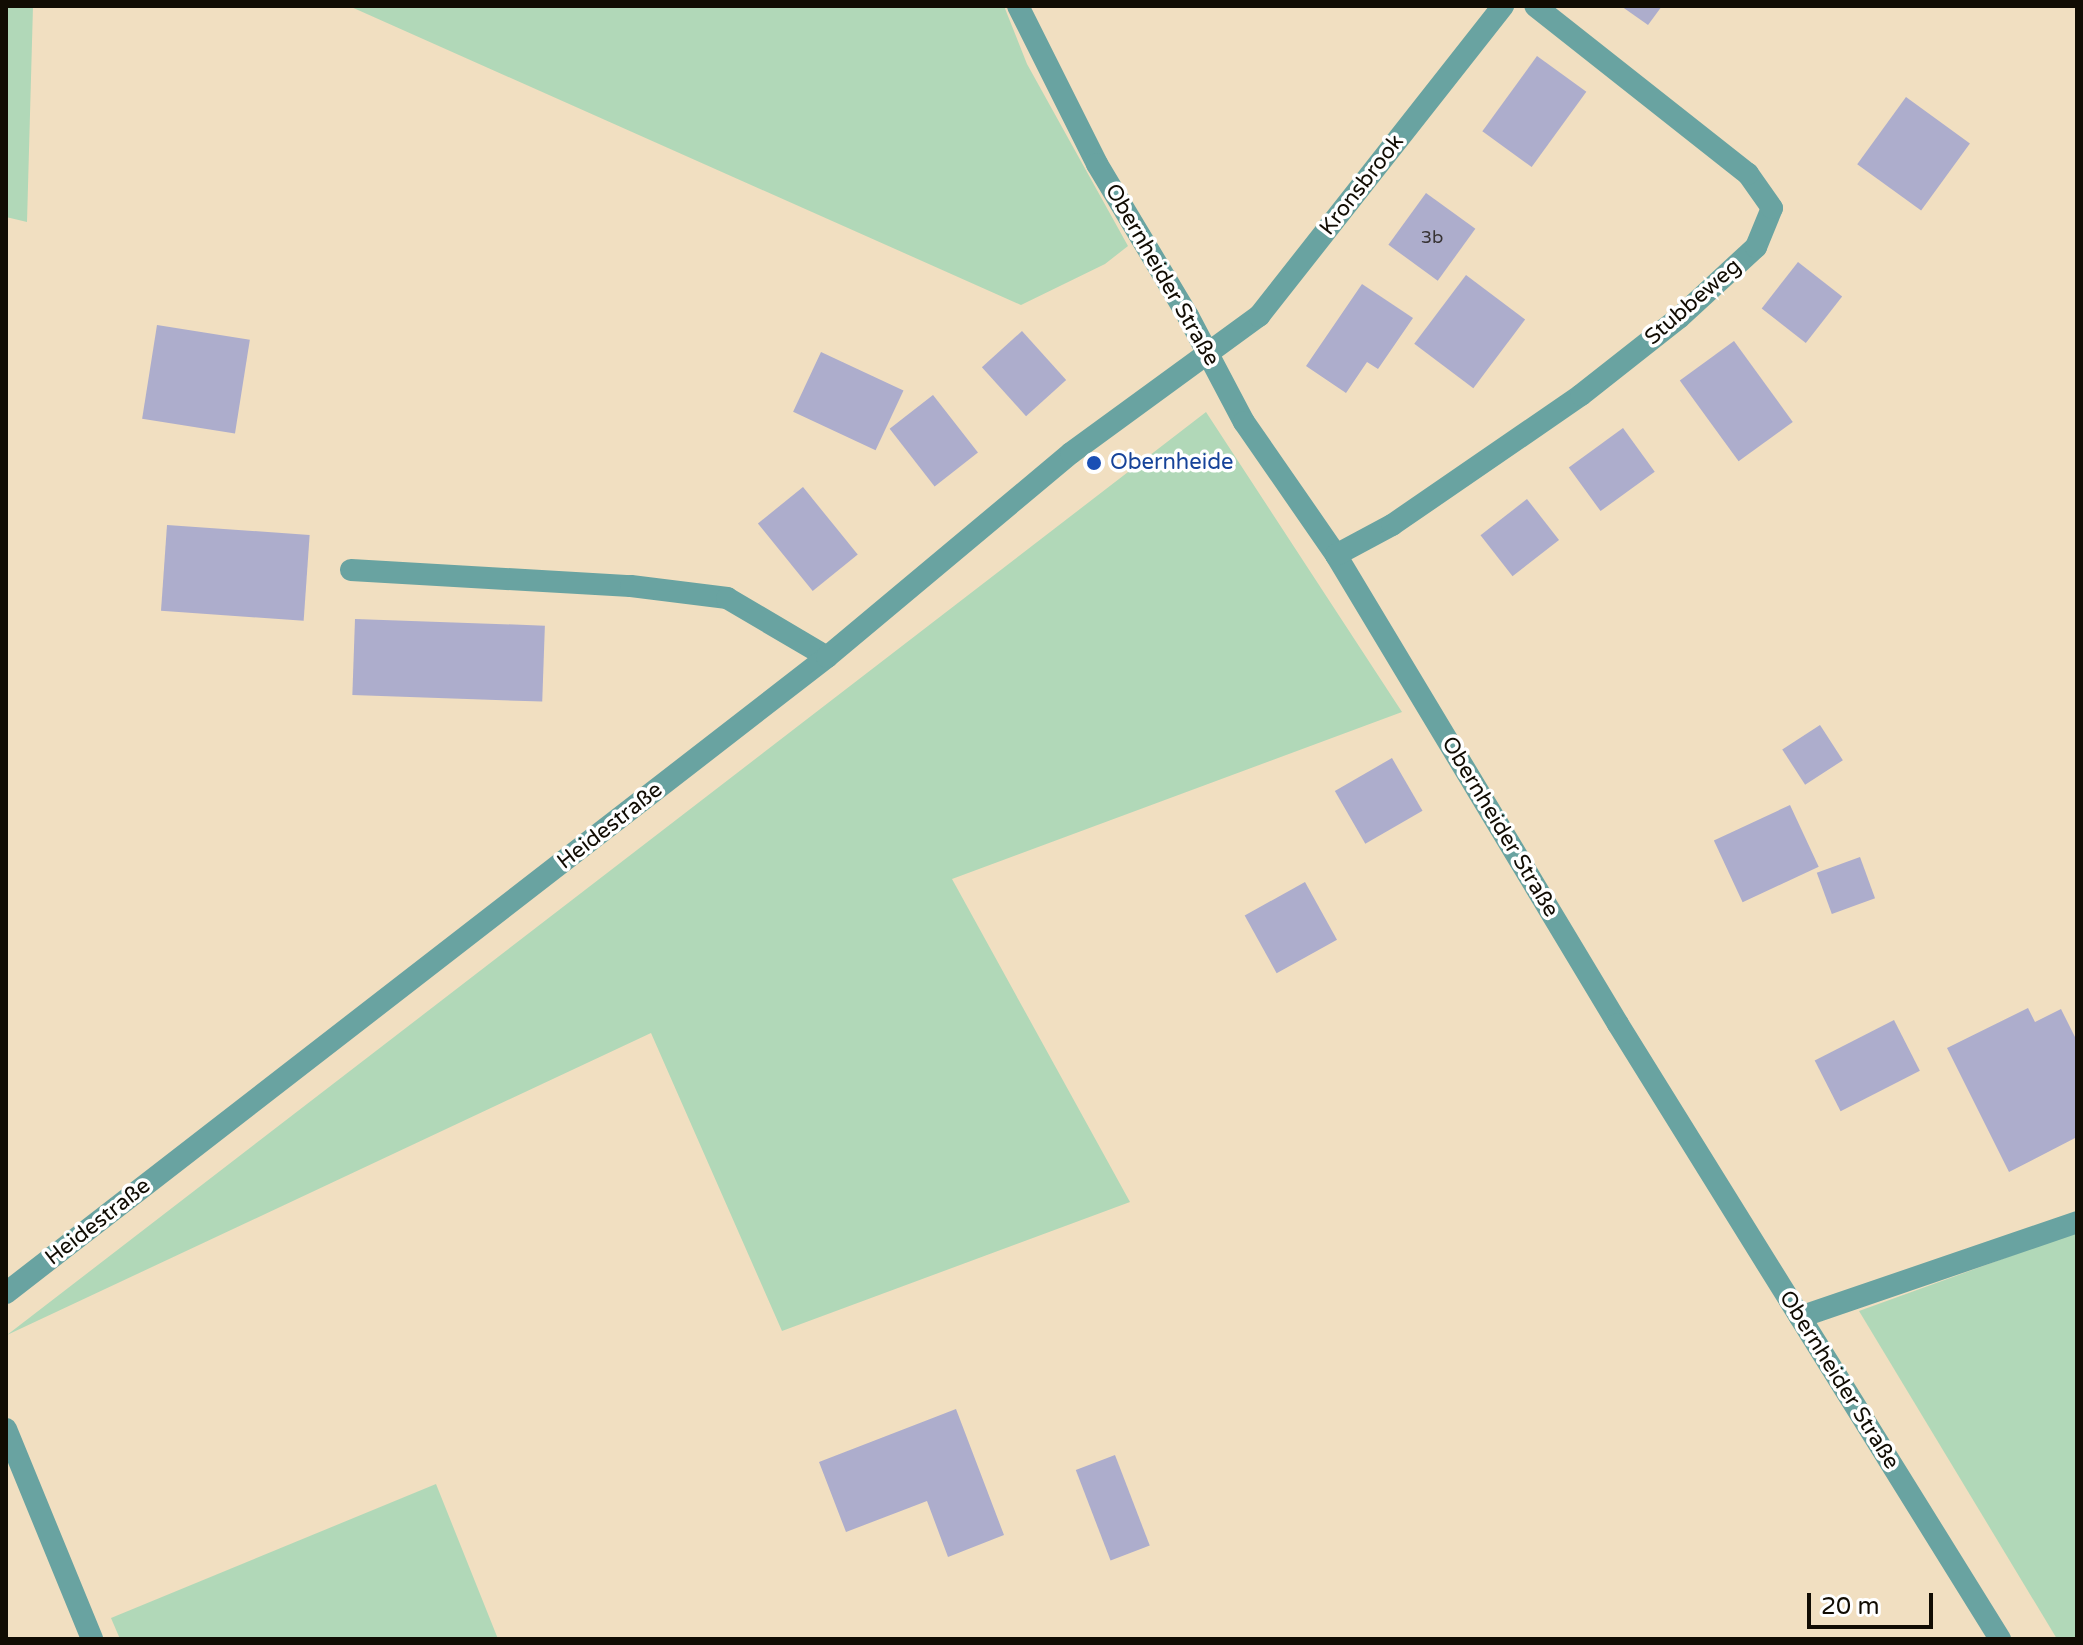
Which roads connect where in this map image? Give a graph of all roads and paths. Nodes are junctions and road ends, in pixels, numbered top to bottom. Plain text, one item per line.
1 (1018, 6) edge
2 (1503, 6) edge
3 (1535, 6) edge
4 (1209, 352) junction
5 (1336, 555) junction
6 (351, 570) dead end
7 (827, 657) junction
8 (2077, 1222) edge
9 (6, 1293) edge
10 (1800, 1317) junction
11 (6, 1429) edge
12 (92, 1639) edge
13 (2000, 1639) edge

1 - 4 street, Obernheider Straße
2 - 4 street, Kronsbrook
3 - 5 street, Stubbeweg
4 - 5 street, Obernheider Straße
4 - 7 street, Heidestraße
5 - 10 street, Obernheider Straße
6 - 7 street
7 - 9 street, Heidestraße
8 - 10 street
10 - 13 street, Obernheider Straße
11 - 12 street

